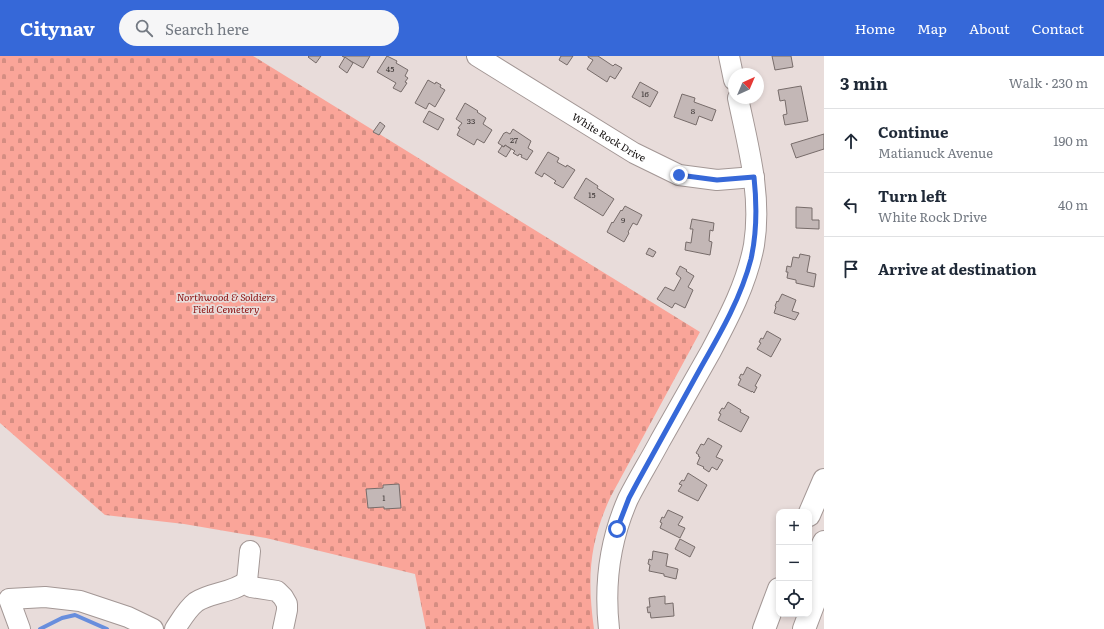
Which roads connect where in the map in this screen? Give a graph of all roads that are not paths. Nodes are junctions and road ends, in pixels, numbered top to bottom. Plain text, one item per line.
1 (477, 56) edge
2 (729, 56) edge
3 (732, 68) edge
4 (739, 104) edge
5 (754, 177) junction
6 (824, 480) edge
7 (812, 509) edge
8 (824, 542) edge
9 (250, 550) dead end
10 (812, 572) edge
11 (824, 576) edge
12 (247, 581) junction
13 (776, 597) edge
14 (794, 617) edge
15 (20, 629) edge
16 (153, 629) edge
17 (175, 629) edge
18 (283, 629) edge
19 (609, 629) edge
20 (764, 629) edge
21 (790, 629) edge
22 (804, 629) edge

1 - 5 street, White Rock Drive
2 - 3 street
4 - 5 street
5 - 19 street
6 - 7 highway
8 - 10 highway
9 - 12 street
11 - 22 highway
12 - 17 street
12 - 18 street
13 - 20 highway
14 - 21 highway
15 - 16 street

